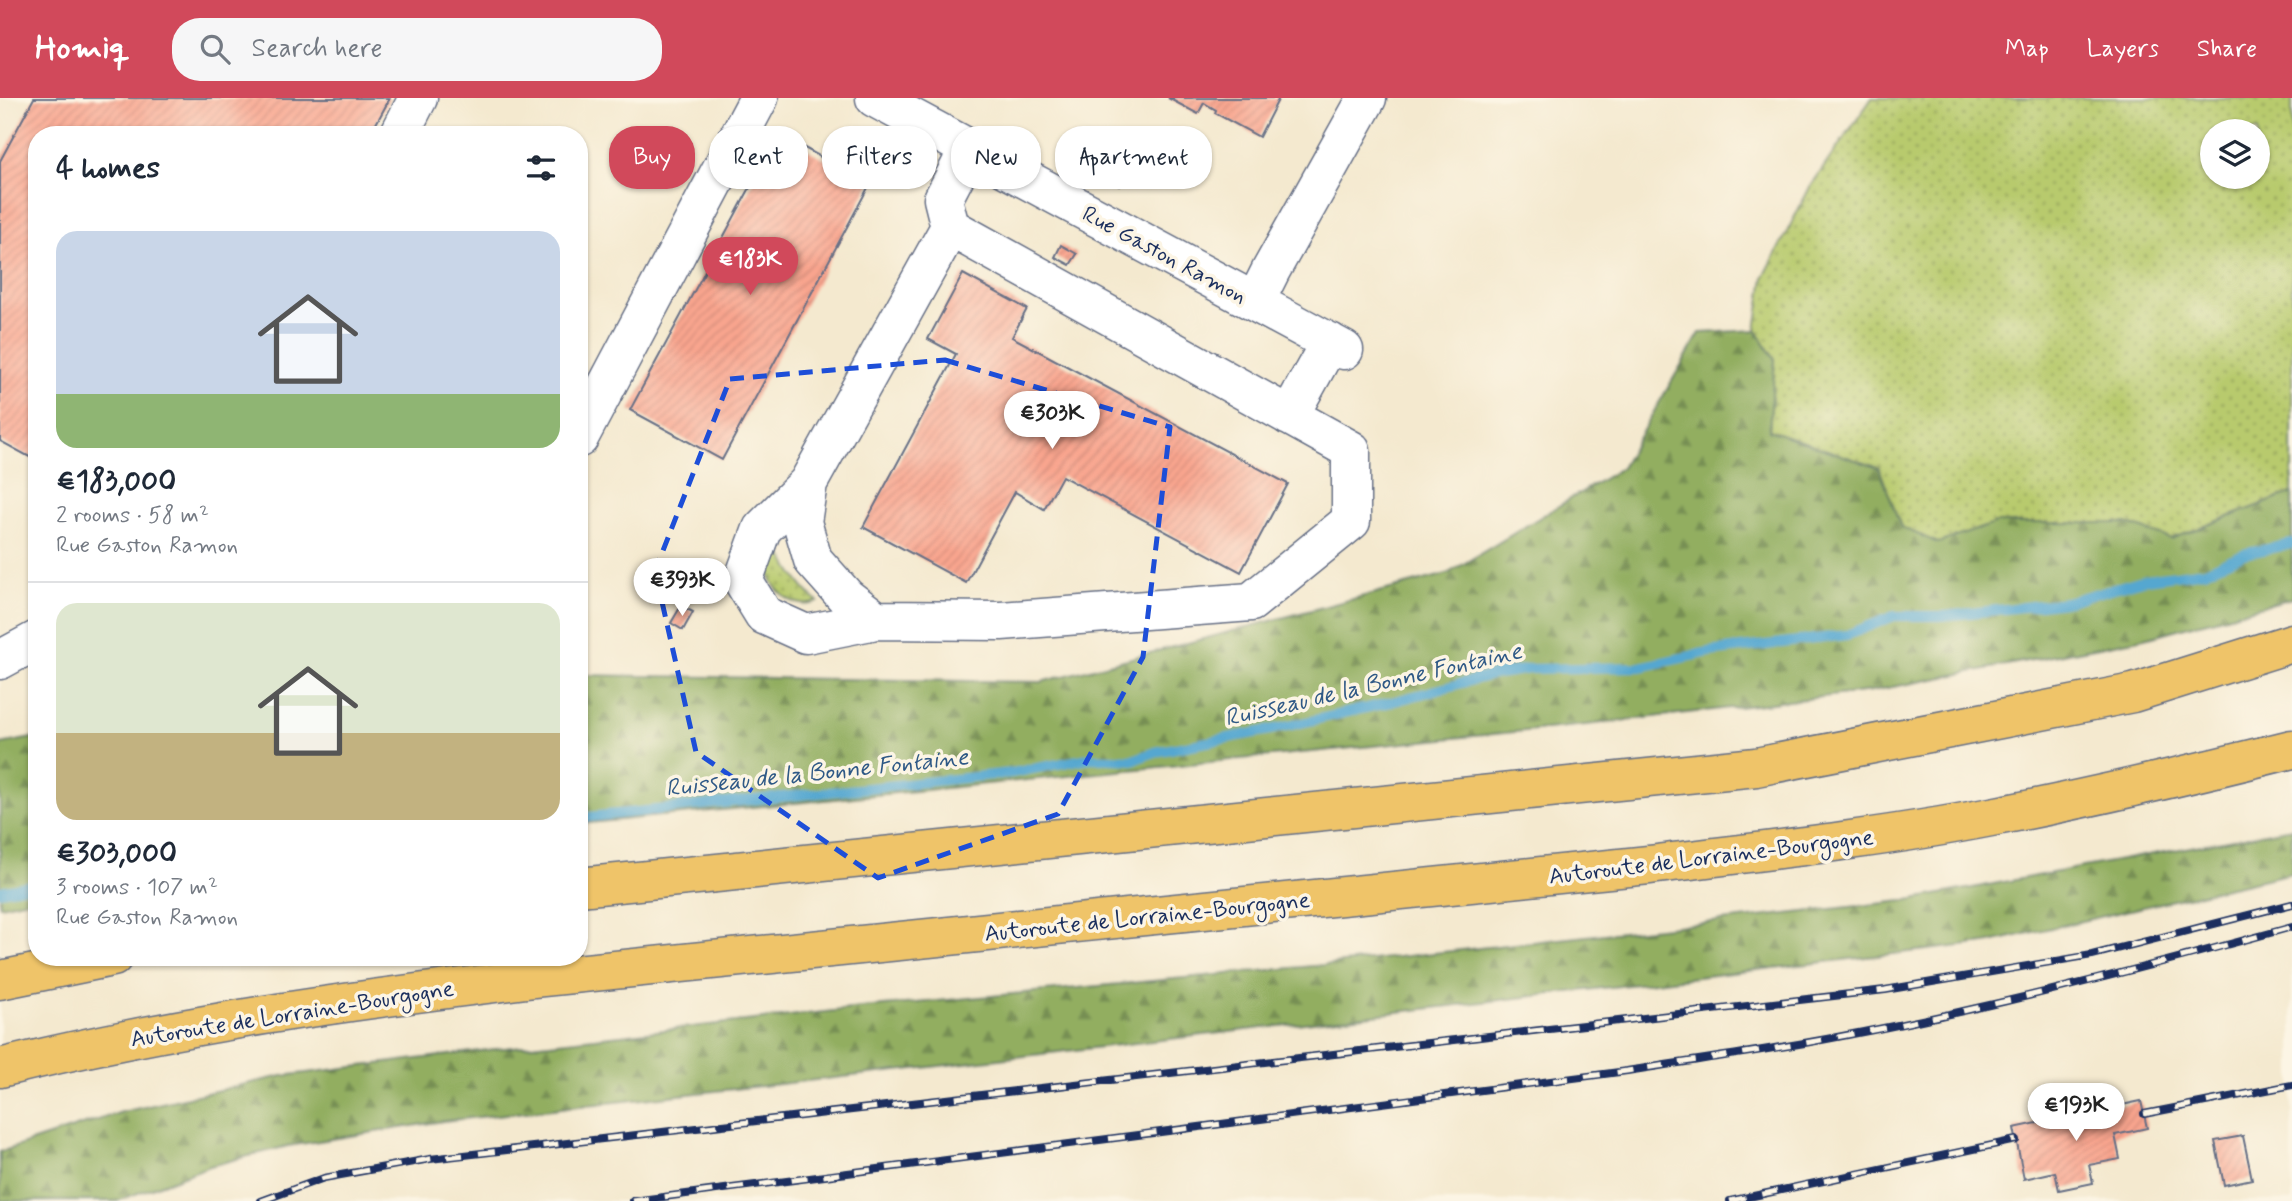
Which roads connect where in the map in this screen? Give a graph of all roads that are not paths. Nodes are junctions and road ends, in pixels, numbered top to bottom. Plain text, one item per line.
1 (418, 98) edge
2 (875, 98) edge
3 (1367, 98) edge
4 (751, 113) edge
5 (404, 126) edge
6 (951, 139) edge
7 (951, 184) edge
8 (1041, 188) edge
9 (950, 227) junction
10 (1255, 302) junction
11 (1289, 415) junction
12 (588, 421) edge
13 (808, 483) junction
14 (876, 620) junction
15 (2292, 643) edge
16 (28, 644) edge
17 (0, 660) edge
18 (2292, 749) edge
19 (588, 886) edge
20 (69, 966) edge
21 (0, 980) edge
22 (0, 1068) edge

1 - 5 street
2 - 6 street, Rue Gaston Ramon
3 - 10 street
4 - 12 street
7 - 9 street
8 - 10 street, Rue Gaston Ramon
9 - 11 street
9 - 13 street
10 - 11 street, Rue Gaston Ramon
11 - 14 street
13 - 14 street
13 - 14 street
15 - 19 highway
16 - 17 street
18 - 22 highway, Autoroute de Lorraine-Bourgogne
20 - 21 highway

